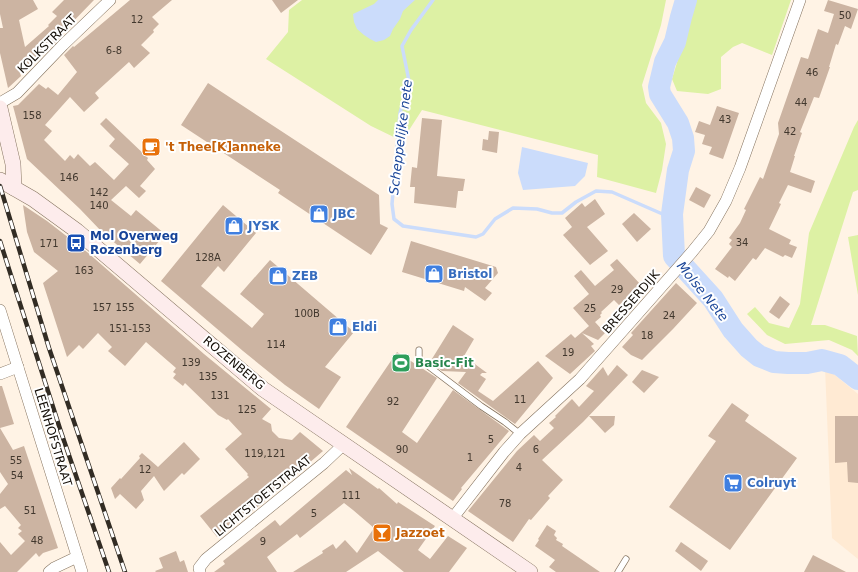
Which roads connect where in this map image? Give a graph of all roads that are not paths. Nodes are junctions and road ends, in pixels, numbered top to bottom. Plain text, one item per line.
1 (110, 0) edge
2 (800, 0) edge
3 (0, 103) edge
4 (0, 108) edge
5 (0, 180) edge
6 (14, 188) junction
7 (0, 310) edge
8 (419, 350) dead end
9 (18, 367) junction
10 (0, 374) edge
11 (520, 434) junction
12 (343, 445) junction
13 (452, 519) junction
14 (77, 557) junction
15 (626, 560) dead end
16 (199, 570) edge
17 (49, 572) edge
18 (82, 572) edge
19 (530, 572) edge
20 (618, 572) edge

1 - 3 street, KOLKSTRAAT
2 - 11 street, BRESSERDIJK
4 - 6 main road
5 - 6 main road, ROZENBERG
6 - 12 main road, ROZENBERG
7 - 9 street, LEENHOFSTRAAT
8 - 11 lane
9 - 10 street
9 - 14 street, LEENHOFSTRAAT
11 - 13 street, BRESSERDIJK
12 - 13 main road, ROZENBERG
12 - 16 street, LICHTSTOETSTRAAT
13 - 19 main road, ROZENBERG
14 - 17 street
14 - 18 street, LEENHOFSTRAAT
15 - 20 lane

